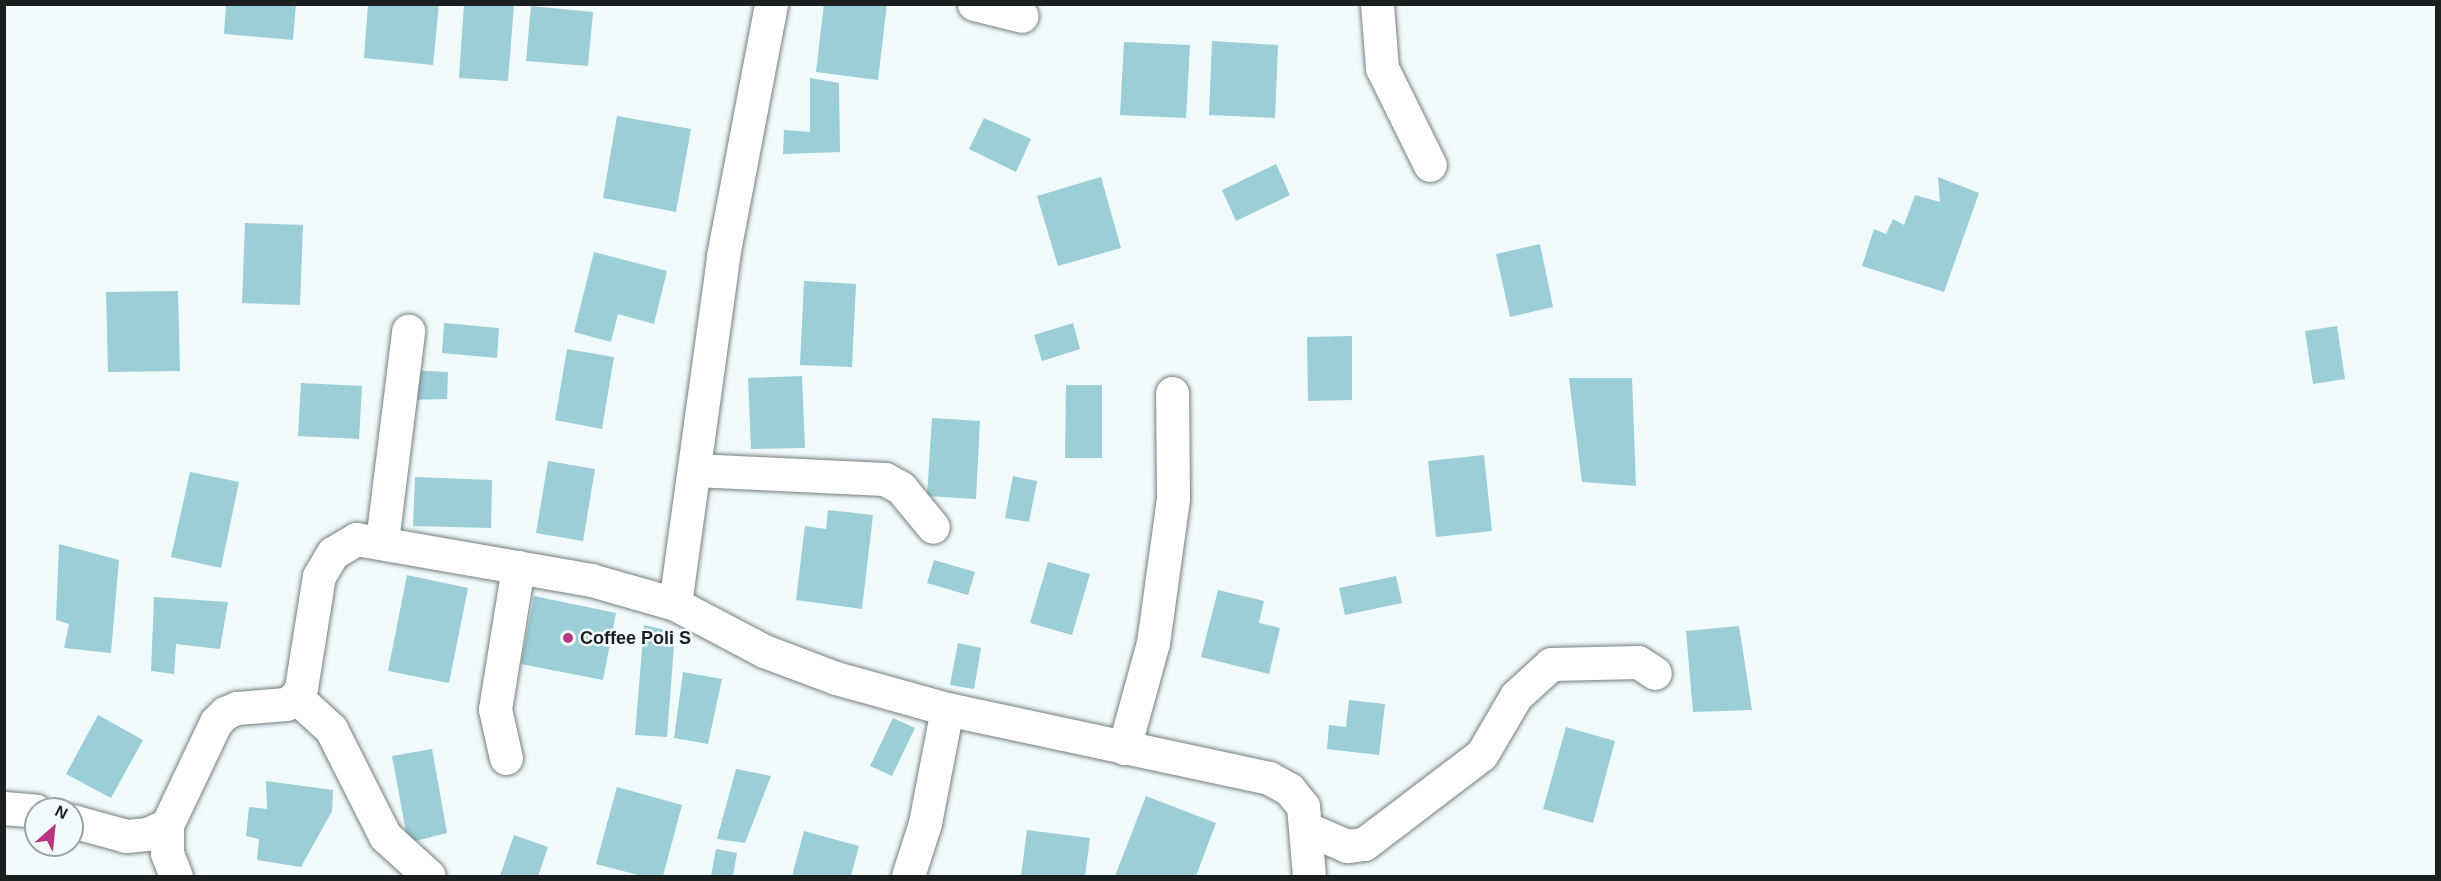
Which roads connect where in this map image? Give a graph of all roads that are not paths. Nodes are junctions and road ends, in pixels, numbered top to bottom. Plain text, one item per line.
1 (771, 4) edge
2 (974, 4) edge
3 (1377, 4) edge
4 (1022, 16) dead end
5 (1430, 165) dead end
6 (408, 331) dead end
7 (1172, 393) dead end
8 (694, 470) junction
9 (933, 527) dead end
10 (382, 541) junction
11 (518, 567) junction
12 (675, 604) junction
13 (1655, 673) dead end
14 (296, 697) junction
15 (947, 709) junction
16 (1124, 748) junction
17 (506, 758) dead end
18 (4, 808) edge
19 (24, 810) edge
20 (84, 824) edge
21 (167, 825) junction
22 (1308, 829) junction
23 (176, 876) edge
24 (429, 876) edge
25 (908, 876) edge
26 (1310, 876) edge

1 - 8 street
2 - 4 street
3 - 5 street
6 - 10 street
7 - 16 street
8 - 9 street
8 - 12 street
10 - 11 street
10 - 14 street
11 - 12 street
11 - 17 street
12 - 15 street
13 - 22 street
14 - 21 street
14 - 24 street
15 - 16 street
15 - 25 street
16 - 22 street
18 - 19 street
20 - 21 street
21 - 23 street
22 - 26 street

